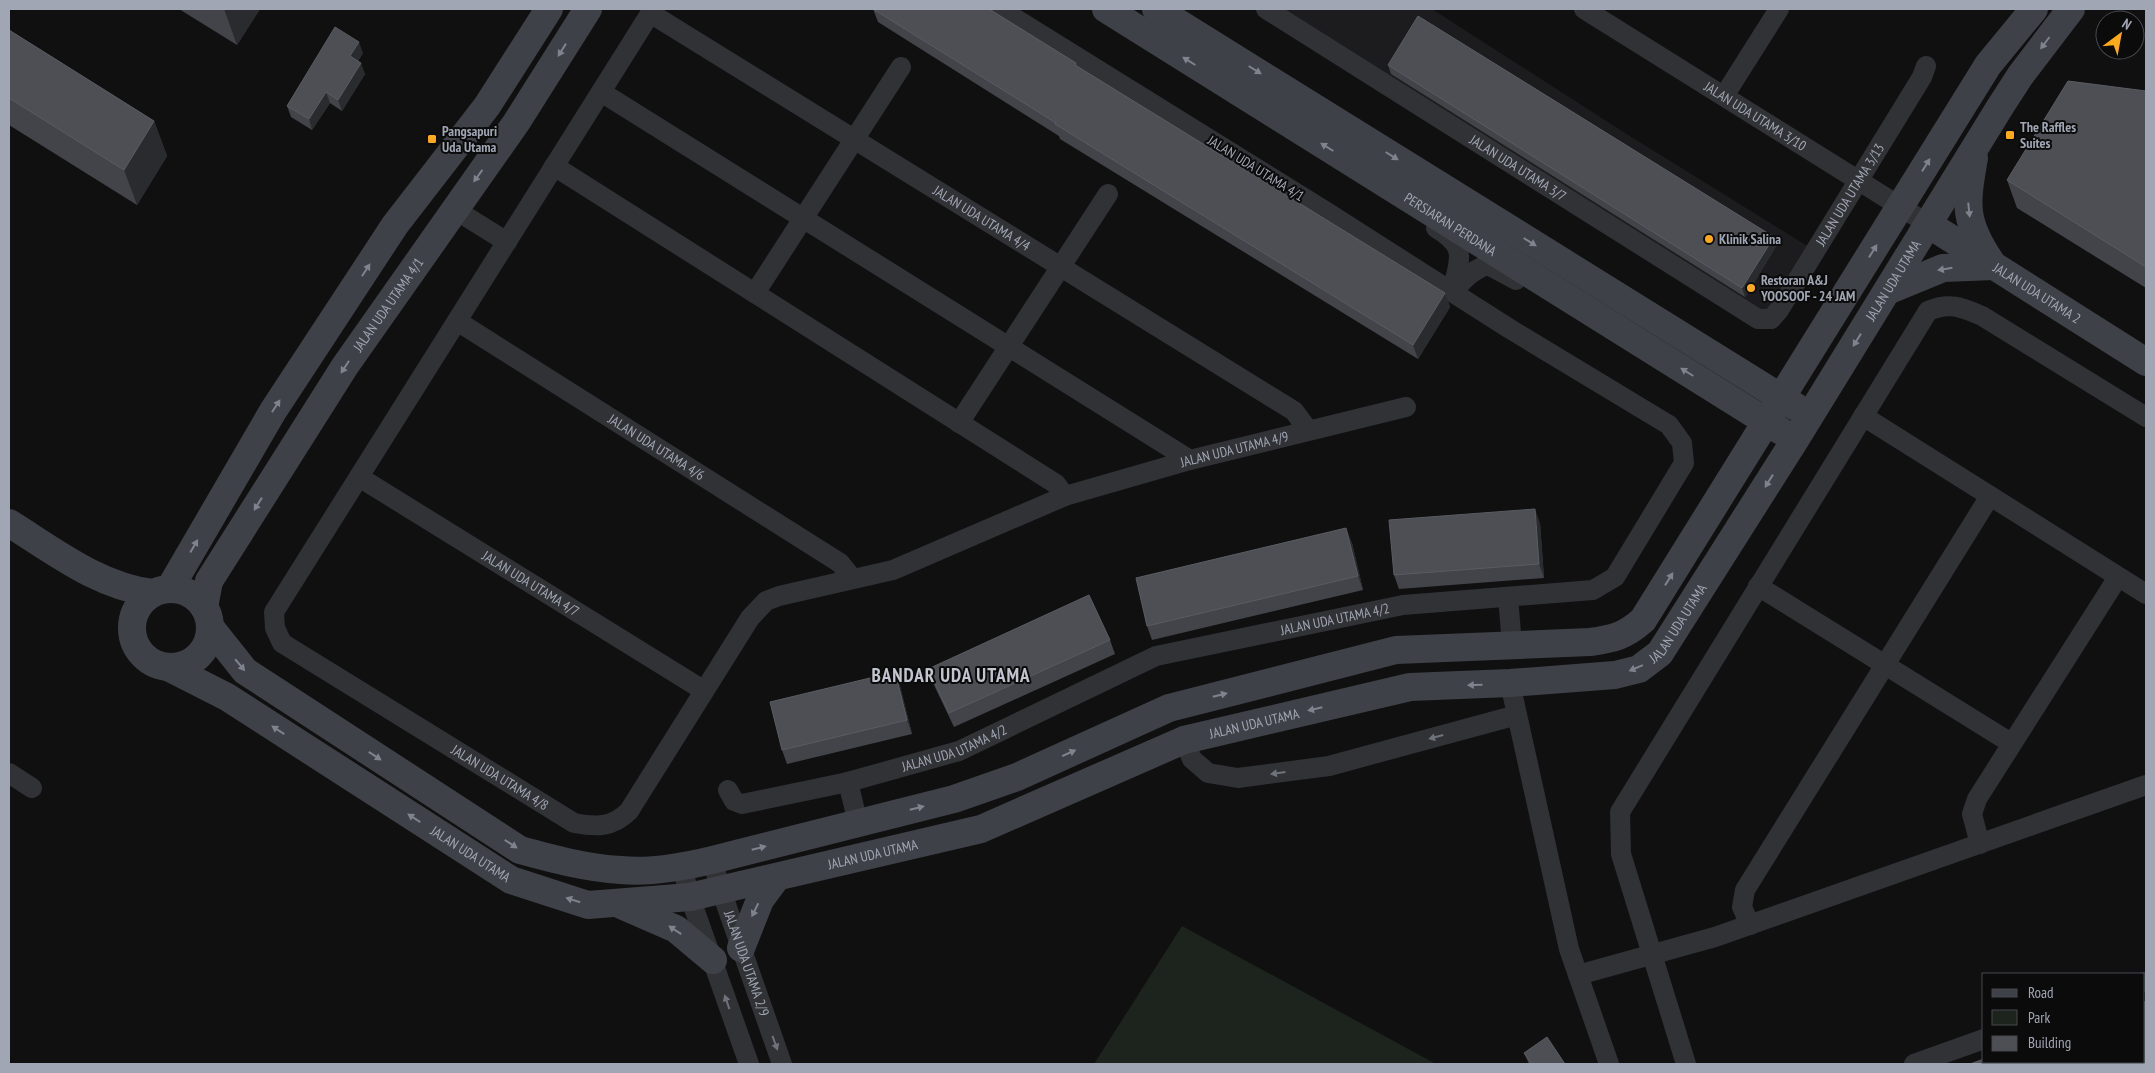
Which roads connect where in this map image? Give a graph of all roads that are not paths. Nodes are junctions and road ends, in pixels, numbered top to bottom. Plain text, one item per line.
1 (549, 9) edge
2 (588, 9) edge
3 (1000, 9) edge
4 (1106, 9) edge
5 (1156, 9) edge
6 (1186, 9) edge
7 (1266, 9) edge
8 (1584, 9) edge
9 (1779, 9) edge
10 (2034, 9) edge
11 (2071, 9) edge
12 (652, 11) edge
13 (1198, 35) junction
14 (1926, 66) dead end
15 (901, 67) dead end
16 (601, 92) junction
17 (1724, 96) junction
18 (855, 140) junction
19 (1977, 144) junction
20 (554, 166) junction
21 (1358, 166) junction
22 (1858, 180) junction
23 (1108, 194) dead end
24 (1901, 207) junction
25 (454, 209) junction
26 (804, 218) junction
27 (1928, 224) junction
28 (507, 242) junction
29 (1994, 266) junction
30 (1060, 267) junction
31 (1887, 291) junction
32 (1452, 292) junction
33 (755, 293) junction
34 (1593, 313) junction
35 (1770, 319) joint
36 (457, 321) junction
37 (1510, 329) joint
38 (1009, 346) junction
39 (1810, 351) junction
40 (2146, 362) edge
41 (1746, 376) junction
42 (1729, 398) junction
43 (1781, 398) junction
44 (1406, 407) dead end
45 (1810, 416) junction
46 (1863, 416) junction
47 (2146, 418) edge
48 (1766, 422) junction
49 (959, 423) junction
50 (1308, 430) junction
51 (1795, 440) junction
52 (1190, 460) junction
53 (1735, 472) junction
54 (359, 477) junction
55 (1065, 496) junction
56 (1990, 496) junction
57 (9, 523) edge
58 (2118, 576) junction
59 (95, 577) junction
60 (852, 578) junction
61 (1758, 586) junction
62 (161, 591) junction
63 (2146, 594) edge
64 (1508, 597) junction
65 (207, 617) junction
66 (132, 623) junction
67 (1512, 645) junction
68 (1885, 665) junction
69 (168, 667) junction
70 (1510, 683) junction
71 (703, 690) junction
72 (1517, 716) junction
73 (1184, 740) junction
74 (2011, 743) junction
75 (9, 773) edge
76 (848, 782) junction
77 (2146, 785) edge
78 (32, 788) dead end
79 (728, 790) dead end
80 (858, 823) junction
81 (1980, 844) junction
82 (712, 860) junction
83 (682, 867) junction
84 (777, 877) junction
85 (721, 890) junction
86 (690, 897) junction
87 (616, 903) junction
88 (1750, 925) junction
89 (741, 948) junction
90 (1652, 954) junction
91 (712, 960) junction
92 (1578, 975) junction
93 (1982, 1040) edge
94 (749, 1064) edge
95 (782, 1064) edge
96 (1609, 1064) edge
97 (1686, 1064) edge
98 (1914, 1064) edge

62 -> 1 street
2 -> 25 street, JALAN UDA UTAMA 4/1
3 - 32 street, JALAN UDA UTAMA 4/1
21 -> 4 street, PERSIARAN PERDANA
5 - 13 street, PERSIARAN PERDANA
6 - 13 street
7 - 35 street, JALAN UDA UTAMA 3/7
8 - 17 street, JALAN UDA UTAMA 3/10
9 - 17 street
24 -> 10 street, JALAN UDA UTAMA
11 -> 19 street, JALAN UDA UTAMA
12 - 16 street
12 - 18 street, JALAN UDA UTAMA 4/4
13 -> 41 street, PERSIARAN PERDANA
14 - 22 street, JALAN UDA UTAMA 3/13
15 - 18 street
16 - 20 street
16 - 26 street
17 - 22 street, JALAN UDA UTAMA 3/10
18 - 26 street
18 - 30 street, JALAN UDA UTAMA 4/4
19 - 27 street, JALAN UDA UTAMA
19 -> 29 street
20 - 28 street
20 - 33 street
21 - 32 street
21 - 34 street, PERSIARAN PERDANA
22 - 24 street, JALAN UDA UTAMA 3/10
22 - 35 street, JALAN UDA UTAMA 3/13
23 - 30 street
24 - 27 street, JALAN UDA UTAMA 3/10
39 -> 24 street, JALAN UDA UTAMA
25 - 28 street
25 -> 65 street, JALAN UDA UTAMA 4/1
26 - 33 street
26 - 38 street
27 - 29 street, JALAN UDA UTAMA 2
27 - 31 street, JALAN UDA UTAMA
28 - 36 street
29 -> 31 street
29 - 40 street, JALAN UDA UTAMA 2
30 - 38 street
30 - 50 street, JALAN UDA UTAMA 4/4
31 -> 45 street, JALAN UDA UTAMA
32 - 34 street
32 - 37 street, JALAN UDA UTAMA 4/1
33 - 49 street
42 -> 34 street, PERSIARAN PERDANA
36 - 54 street
36 - 60 street, JALAN UDA UTAMA 4/6
37 - 64 street, JALAN UDA UTAMA 4/2
38 - 49 street
38 - 52 street
39 - 41 street
39 - 43 street, JALAN UDA UTAMA
41 - 43 street, PERSIARAN PERDANA
42 - 48 street, PERSIARAN PERDANA
42 - 53 street
43 - 45 street, PERSIARAN PERDANA
43 - 48 street, JALAN UDA UTAMA
44 - 50 street, JALAN UDA UTAMA 4/9
45 - 51 street, JALAN UDA UTAMA
46 - 47 street
46 - 56 street
46 - 61 street
48 - 51 street, PERSIARAN PERDANA
48 - 53 street, JALAN UDA UTAMA
49 - 55 street
50 - 52 street, JALAN UDA UTAMA 4/9
51 -> 70 street, JALAN UDA UTAMA
52 - 55 street, JALAN UDA UTAMA 4/9
67 -> 53 street, JALAN UDA UTAMA
54 - 71 street, JALAN UDA UTAMA 4/7
54 - 71 street, JALAN UDA UTAMA 4/8
55 - 60 street, JALAN UDA UTAMA 4/9
56 - 58 street
56 - 68 street
57 - 59 street
58 - 63 street
58 - 74 street
59 - 62 street
59 - 66 street
60 - 71 street, JALAN UDA UTAMA 4/8
61 - 68 street
61 - 90 street
62 - 65 street
62 - 66 street
64 - 67 street
64 - 76 street, JALAN UDA UTAMA 4/2
65 - 69 street
65 -> 83 street, JALAN UDA UTAMA
66 - 69 street
80 -> 67 street, JALAN UDA UTAMA
68 - 74 street
68 - 88 street
87 -> 69 street, JALAN UDA UTAMA
70 - 72 street
70 -> 73 street, JALAN UDA UTAMA
72 -> 73 street
72 - 92 street
73 - 84 street, JALAN UDA UTAMA
74 - 81 street
75 - 78 street
76 - 79 street, JALAN UDA UTAMA 4/2
76 - 80 street
77 - 81 street
82 -> 80 street, JALAN UDA UTAMA
81 - 88 street
82 - 83 street, JALAN UDA UTAMA
82 - 85 street, JALAN UDA UTAMA 2/9
83 - 86 street
84 - 85 street, JALAN UDA UTAMA
84 -> 89 street
85 - 86 street, JALAN UDA UTAMA
85 - 89 street, JALAN UDA UTAMA 2/9
86 - 87 street, JALAN UDA UTAMA
86 - 91 street
91 -> 87 street
88 - 90 street
89 -> 95 street, JALAN UDA UTAMA 2/9
90 - 92 street
90 - 97 street
94 -> 91 street
92 - 96 street
93 - 98 street

